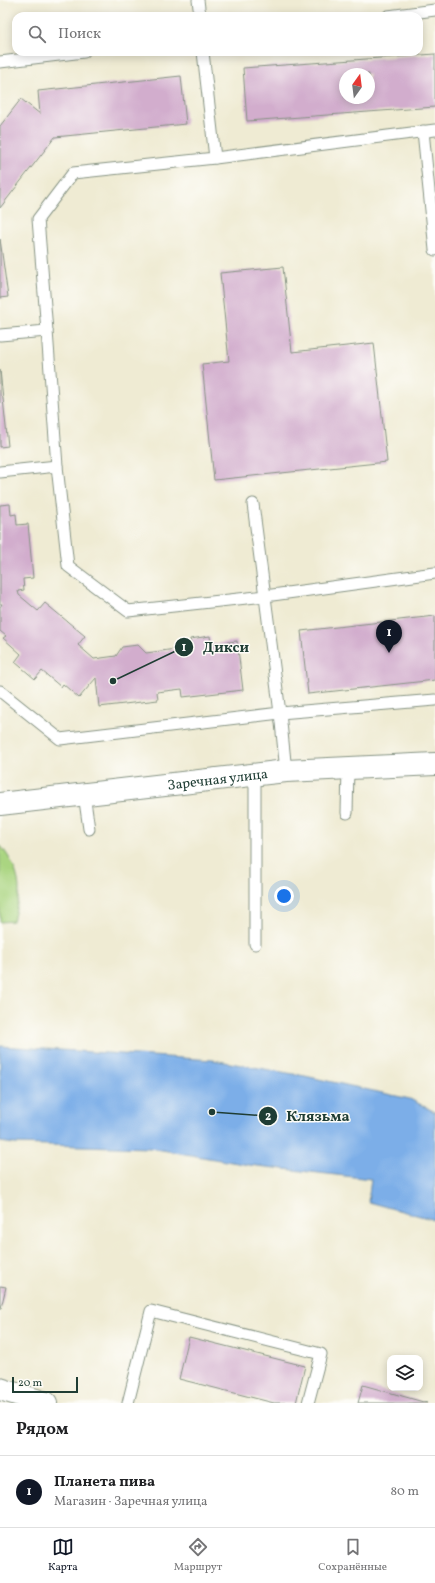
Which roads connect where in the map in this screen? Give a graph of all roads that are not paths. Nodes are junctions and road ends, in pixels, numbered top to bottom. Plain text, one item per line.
1 (198, 0) edge
2 (435, 10) edge
3 (200, 12) edge
4 (419, 12) edge
5 (50, 56) edge
6 (203, 56) edge
7 (0, 62) edge
8 (423, 130) junction
9 (435, 130) edge
10 (215, 158) junction
11 (435, 250) edge
12 (47, 331) junction
13 (0, 335) edge
14 (57, 466) junction
15 (0, 472) edge
16 (253, 504) dead end
17 (435, 573) edge
18 (265, 596) junction
19 (0, 691) edge
20 (435, 700) edge
21 (280, 714) junction
22 (435, 764) edge
23 (348, 768) junction
24 (286, 771) junction
25 (255, 774) junction
26 (84, 794) junction
27 (0, 804) edge
28 (347, 813) dead end
29 (89, 829) dead end
30 (254, 944) dead end
31 (0, 1389) edge
32 (46, 1403) edge
33 (128, 1403) edge
34 (308, 1403) edge

1 - 3 lane
2 - 4 lane
5 - 7 lane
6 - 10 lane
8 - 9 lane
8 - 10 lane
8 - 11 lane
10 - 12 lane
12 - 13 lane
12 - 14 lane
14 - 15 lane
14 - 18 lane
16 - 18 lane
17 - 18 lane
18 - 21 lane
19 - 21 lane
20 - 21 lane
21 - 24 lane
22 - 23 street, Заречная улица
23 - 24 street, Заречная улица
23 - 28 lane
24 - 25 street, Заречная улица
25 - 26 street, Заречная улица
25 - 30 lane
26 - 27 street, Заречная улица
26 - 29 lane
31 - 32 street
33 - 34 lane

